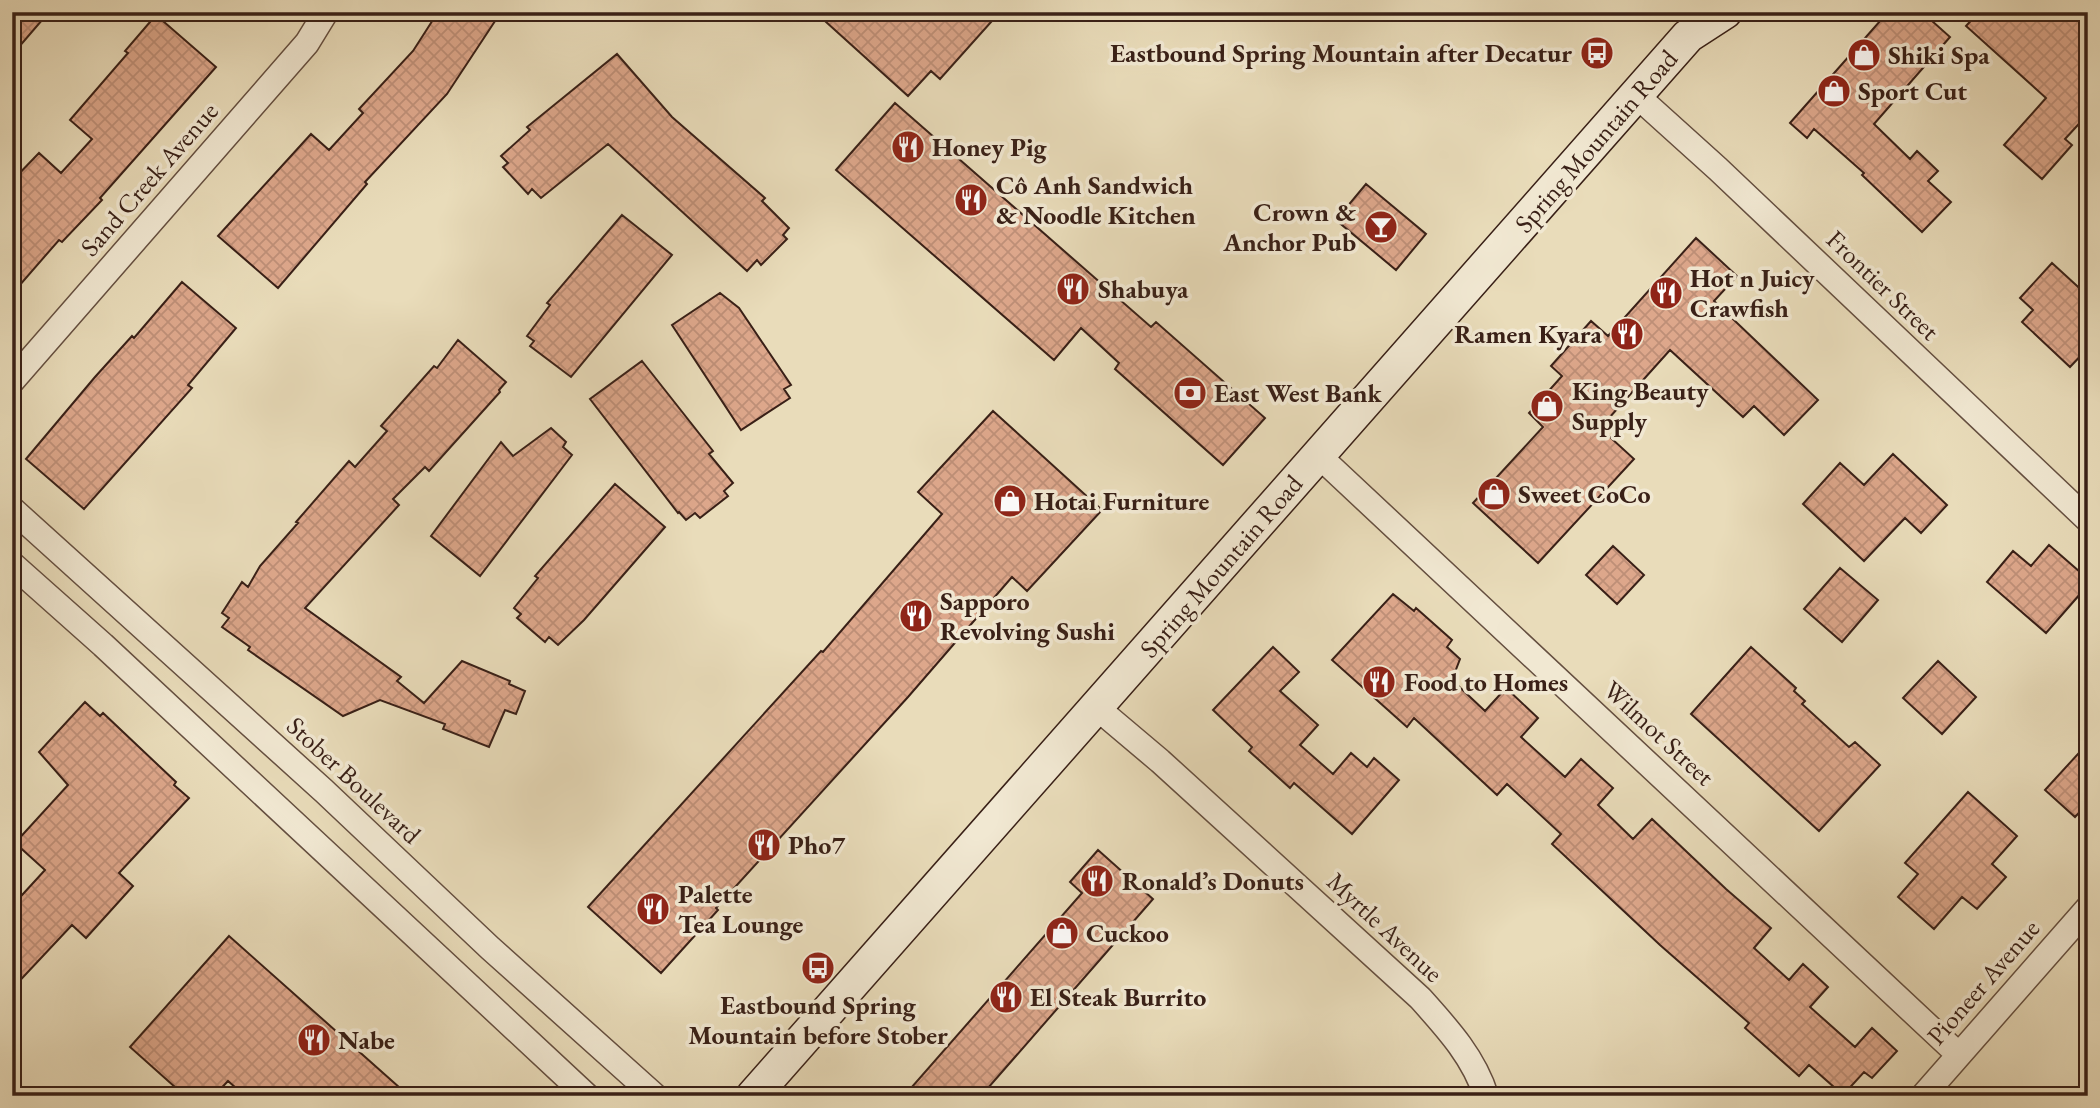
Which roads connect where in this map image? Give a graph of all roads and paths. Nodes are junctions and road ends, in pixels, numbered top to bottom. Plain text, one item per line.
1 (326, 12) edge
2 (1726, 12) edge
3 (1693, 24) edge
4 (1636, 95) junction
5 (12, 381) edge
6 (1318, 455) junction
7 (12, 509) edge
8 (2088, 520) edge
9 (12, 564) edge
10 (1096, 707) junction
11 (2088, 908) edge
12 (1959, 1055) junction
13 (587, 1096) edge
14 (655, 1096) edge
15 (753, 1096) edge
16 (1486, 1096) edge
17 (1923, 1096) edge

1 - 5 street, Sand Creek Avenue
2 - 3 main road, Spring Mountain Road
3 - 4 main road, Spring Mountain Road
4 - 6 main road, Spring Mountain Road
4 - 8 street, Frontier Street
6 - 10 main road, Spring Mountain Road
6 - 12 street, Wilmot Street
7 - 14 street, Stober Boulevard
9 - 13 street
10 - 15 main road, Spring Mountain Road
10 - 16 street, Myrtle Avenue
11 - 12 street, Pioneer Avenue
12 - 17 street, Pioneer Avenue

